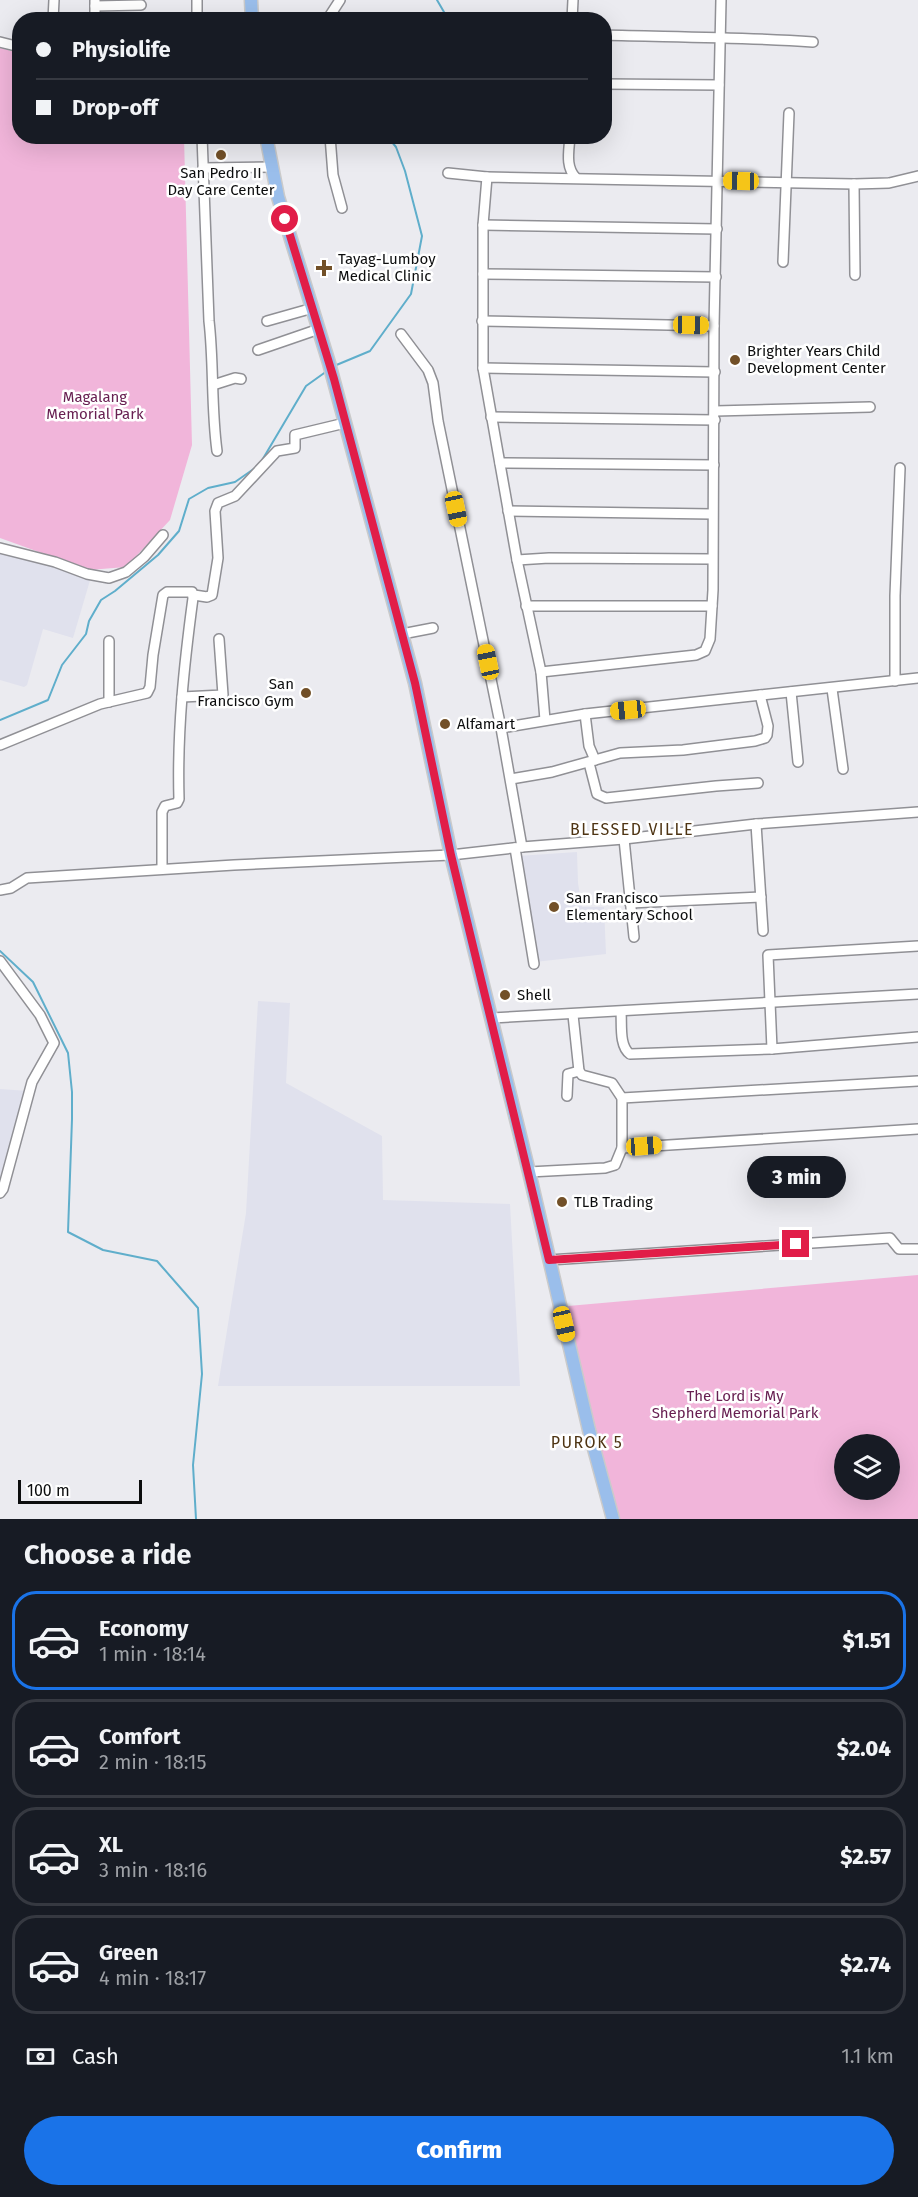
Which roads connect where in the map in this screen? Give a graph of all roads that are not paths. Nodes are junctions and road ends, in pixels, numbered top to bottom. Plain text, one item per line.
1 (721, 0) edge
2 (95, 3) edge
3 (141, 4) dead end
4 (612, 35) edge
5 (719, 39) junction
6 (813, 42) dead end
7 (612, 84) edge
8 (718, 85) junction
9 (789, 113) dead end
10 (202, 144) edge
11 (267, 144) edge
12 (331, 144) edge
13 (570, 144) edge
14 (271, 166) junction
15 (203, 168) junction
16 (448, 173) dead end
17 (918, 176) edge
18 (487, 177) junction
19 (576, 178) junction
20 (717, 180) junction
21 (787, 182) junction
22 (854, 184) junction
23 (342, 208) dead end
24 (483, 225) junction
25 (717, 229) junction
26 (783, 262) dead end
27 (483, 274) junction
28 (855, 275) dead end
29 (716, 277) junction
30 (313, 308) junction
31 (267, 321) dead end
32 (482, 321) junction
33 (714, 326) junction
34 (320, 329) junction
35 (401, 334) dead end
36 (258, 350) dead end
37 (483, 368) junction
38 (715, 372) junction
39 (241, 379) dead end
40 (213, 385) junction
41 (870, 407) dead end
42 (715, 416) junction
43 (491, 417) junction
44 (345, 423) junction
45 (217, 450) dead end
46 (500, 463) junction
47 (714, 465) junction
48 (900, 468) dead end
49 (508, 511) junction
50 (712, 514) junction
51 (163, 534) dead end
52 (0, 548) edge
53 (712, 558) junction
54 (517, 560) junction
55 (194, 595) junction
56 (526, 606) junction
57 (712, 606) junction
58 (433, 628) dead end
59 (402, 634) junction
60 (219, 639) dead end
61 (109, 641) dead end
62 (541, 672) junction
63 (918, 678) edge
64 (896, 681) junction
65 (832, 688) junction
66 (791, 692) junction
67 (760, 695) junction
68 (182, 697) junction
69 (109, 702) junction
70 (585, 714) junction
71 (545, 720) junction
72 (501, 728) junction
73 (0, 745) edge
74 (592, 762) junction
75 (798, 762) dead end
76 (843, 770) dead end
77 (511, 779) junction
78 (758, 783) dead end
79 (918, 812) edge
80 (756, 824) junction
81 (624, 839) junction
82 (519, 847) junction
83 (451, 855) junction
84 (162, 869) junction
85 (0, 890) edge
86 (761, 897) junction
87 (630, 903) junction
88 (763, 931) dead end
89 (634, 938) dead end
90 (918, 946) edge
91 (0, 961) edge
92 (534, 964) dead end
93 (918, 994) edge
94 (770, 1001) junction
95 (621, 1012) junction
96 (573, 1015) junction
97 (492, 1018) junction
98 (918, 1037) edge
99 (772, 1048) junction
100 (579, 1071) junction
101 (918, 1082) edge
102 (567, 1095) dead end
103 (622, 1098) junction
104 (918, 1129) edge
105 (622, 1148) junction
106 (529, 1172) junction
107 (0, 1193) edge
108 (918, 1249) edge
109 (549, 1260) junction
110 (613, 1519) edge

1 - 5 street
2 - 3 street
4 - 5 street
5 - 6 street
5 - 8 street
7 - 8 street
8 - 20 street
9 - 21 street
10 - 15 street
11 - 14 main road
12 - 23 street
13 - 19 street
14 - 15 street
14 - 30 main road
15 - 40 street
16 - 18 street
17 - 22 street
18 - 19 street
18 - 24 street
19 - 20 street
20 - 21 street
20 - 25 street
21 - 22 street
21 - 26 street
22 - 28 street
24 - 25 street
24 - 27 street
25 - 29 street
27 - 29 street
27 - 32 street
29 - 33 street
30 - 31 street
30 - 34 main road
32 - 33 street
32 - 37 street
33 - 38 street
34 - 36 street
34 - 44 main road
35 - 72 street
37 - 38 street
37 - 43 street
38 - 42 street
39 - 40 street
40 - 45 street
41 - 42 street
42 - 43 street
42 - 47 street
43 - 46 street
44 - 55 street
44 - 59 main road
46 - 47 street
46 - 49 street
47 - 50 street
48 - 64 street
49 - 50 street
49 - 54 street
50 - 53 street
51 - 52 street
53 - 54 street
53 - 57 street
54 - 56 street
55 - 68 street
55 - 69 street
56 - 57 street
56 - 62 street
57 - 62 street
58 - 59 street
59 - 83 main road
60 - 68 street
61 - 69 street
62 - 71 street
63 - 64 street
64 - 65 street
65 - 66 street
65 - 76 street
66 - 67 street
66 - 75 street
67 - 70 street
67 - 74 street
68 - 84 street
69 - 73 street
70 - 71 street
70 - 74 street
71 - 72 street
72 - 77 street
74 - 77 street
74 - 78 street
77 - 82 street
79 - 80 street
80 - 81 street
80 - 86 street
81 - 82 street
81 - 87 street
82 - 83 street
82 - 92 street
83 - 84 street
83 - 97 main road
84 - 85 street
86 - 87 street
86 - 88 street
87 - 89 street
90 - 94 street
91 - 107 street
93 - 94 street
94 - 95 street
94 - 99 street
95 - 96 street
95 - 99 street
96 - 97 street
96 - 100 street
97 - 106 main road
98 - 99 street
100 - 102 street
100 - 103 street
101 - 103 street
103 - 105 street
104 - 105 street
105 - 106 street
106 - 109 main road
108 - 109 street
109 - 110 main road

